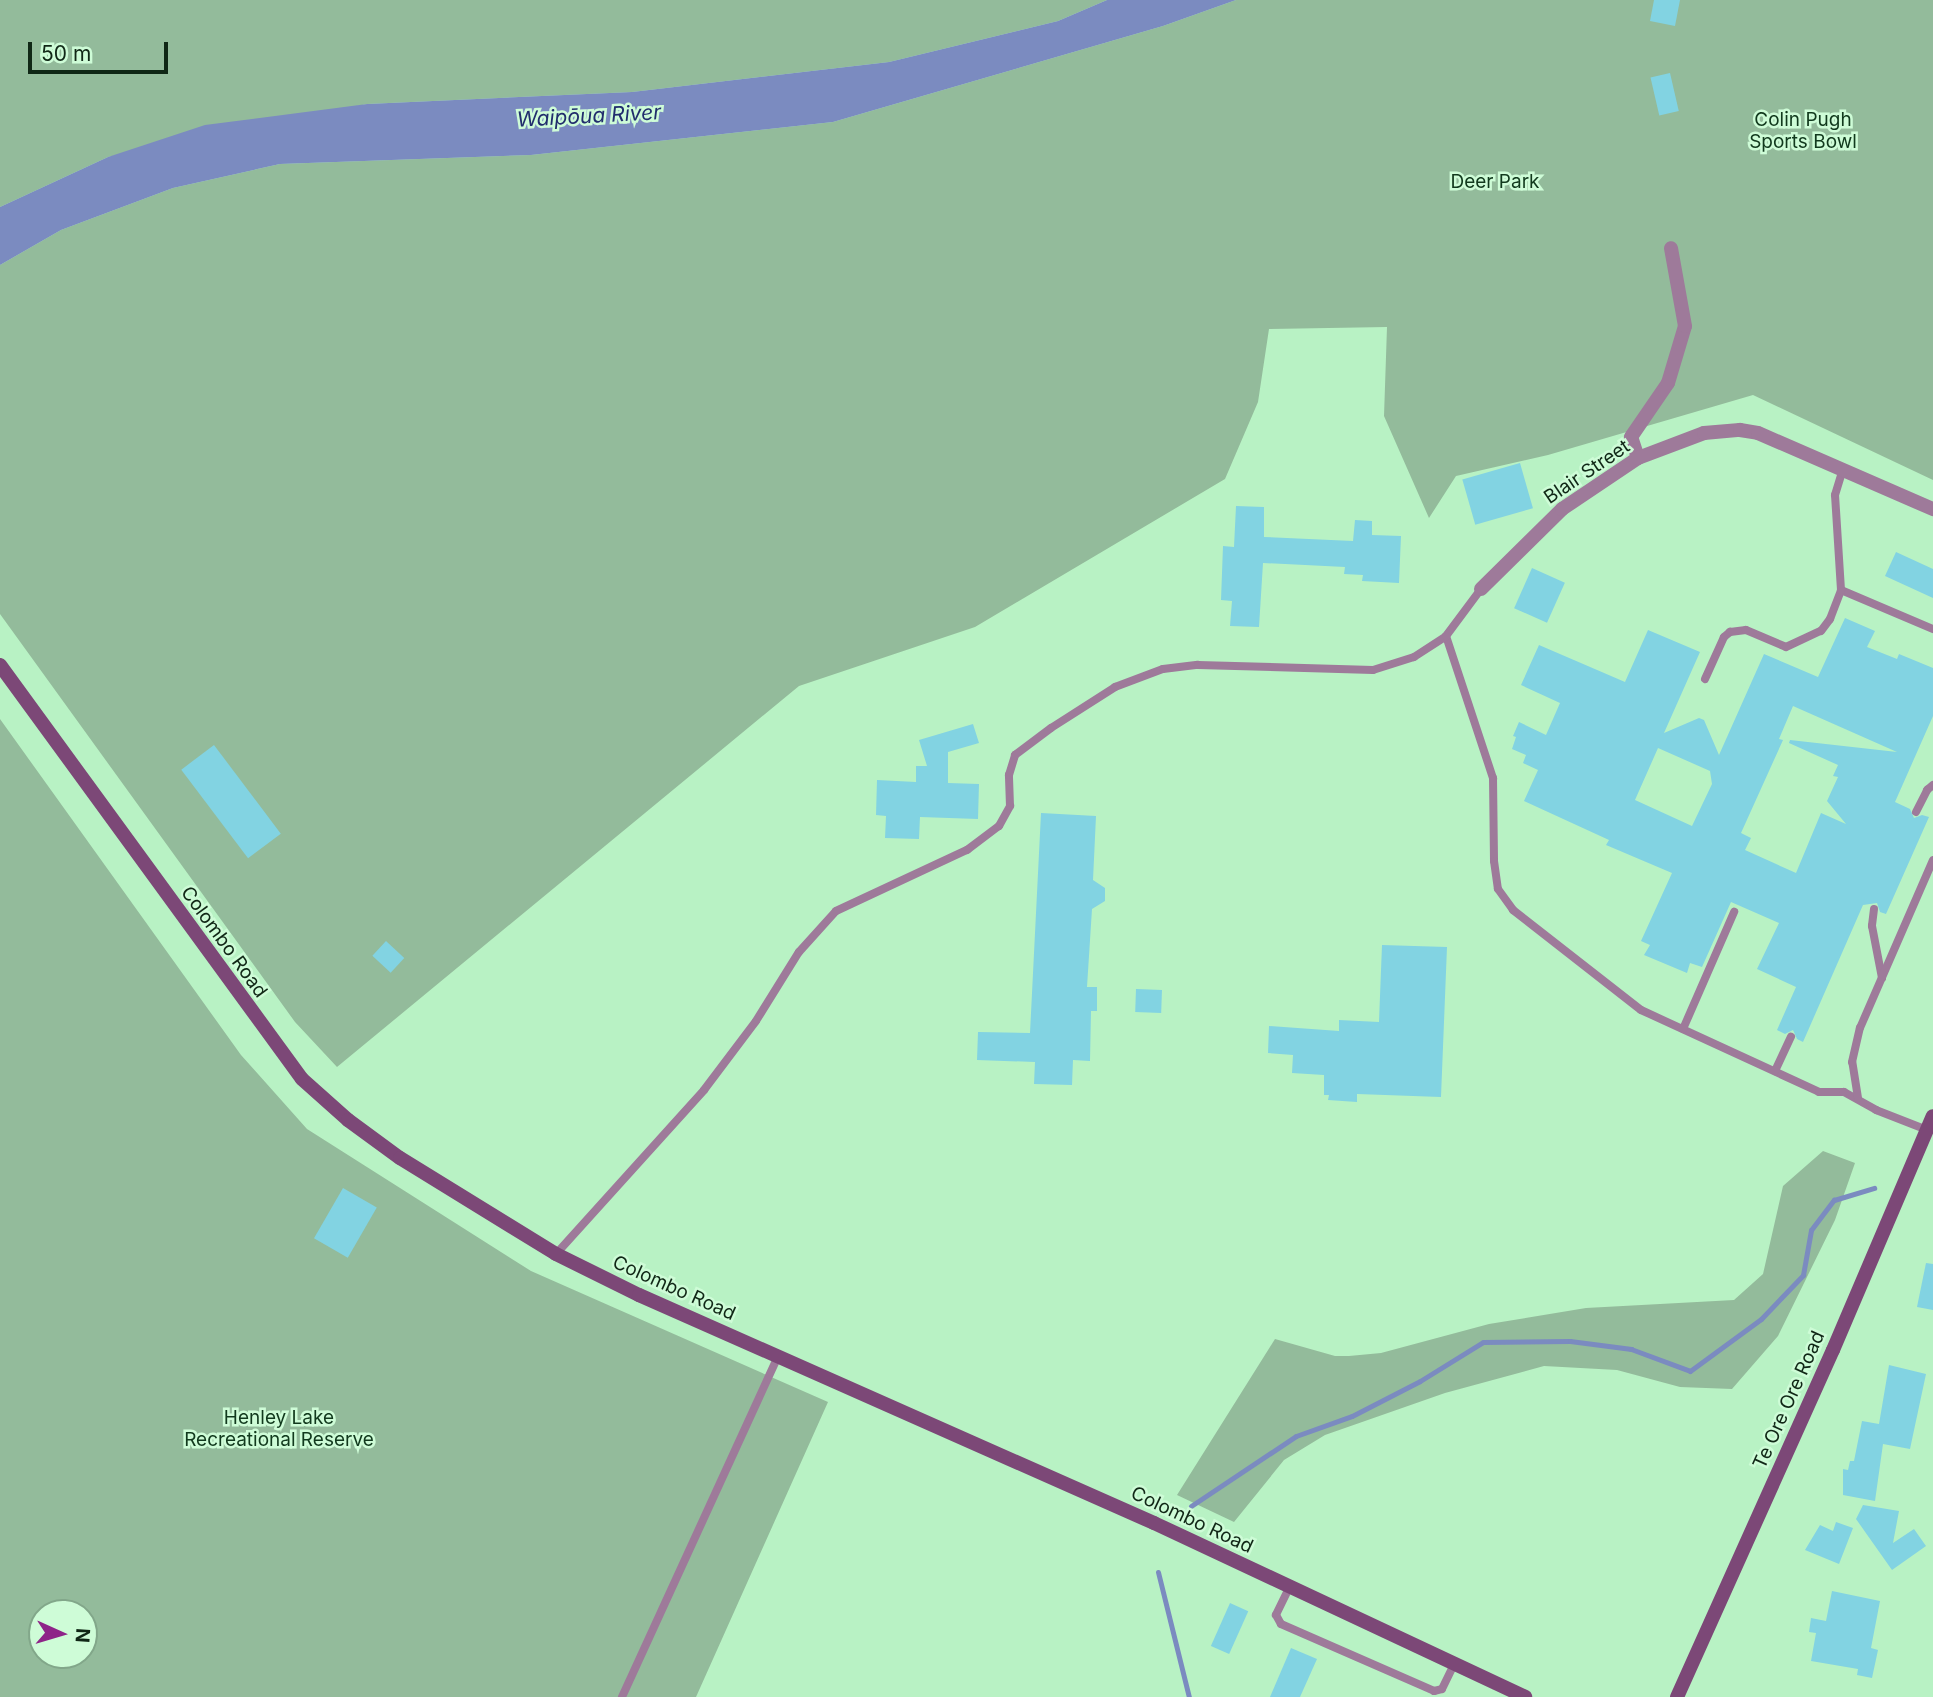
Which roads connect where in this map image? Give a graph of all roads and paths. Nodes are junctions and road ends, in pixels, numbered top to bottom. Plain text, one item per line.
1 (1671, 248) dead end
2 (1639, 458) junction
3 (1843, 468) junction
4 (1933, 509) edge
5 (1481, 589) joint
6 (1841, 590) junction
7 (1933, 629) edge
8 (1446, 636) junction
9 (0, 665) edge
10 (1705, 679) dead end
11 (1933, 785) edge
12 (1916, 812) dead end
13 (1933, 860) edge
14 (1874, 909) dead end
15 (1734, 912) dead end
16 (1882, 978) junction
17 (1682, 1029) junction
18 (1791, 1036) dead end
19 (1775, 1071) junction
20 (1858, 1098) junction
21 (1930, 1123) edge
22 (556, 1254) junction
23 (778, 1356) junction
24 (1289, 1588) junction
25 (1454, 1664) junction
26 (622, 1697) edge
27 (1525, 1697) edge
28 (1677, 1697) edge

1 - 2 street
2 - 3 street, Blair Street
2 - 5 street, Blair Street
3 - 4 street, Blair Street
3 - 6 lane
5 - 8 lane
6 - 7 lane
6 - 10 lane
8 - 17 lane
8 - 22 lane
9 - 22 street, Colombo Road
11 - 12 lane
13 - 16 lane
14 - 16 lane
15 - 17 lane
16 - 20 lane
17 - 19 lane
18 - 19 lane
19 - 20 lane
20 - 21 lane
21 - 28 street, Te Ore Ore Road
22 - 23 street, Colombo Road
23 - 24 street, Colombo Road
23 - 26 lane
24 - 25 street, Colombo Road
24 - 25 lane
25 - 27 street, Colombo Road

